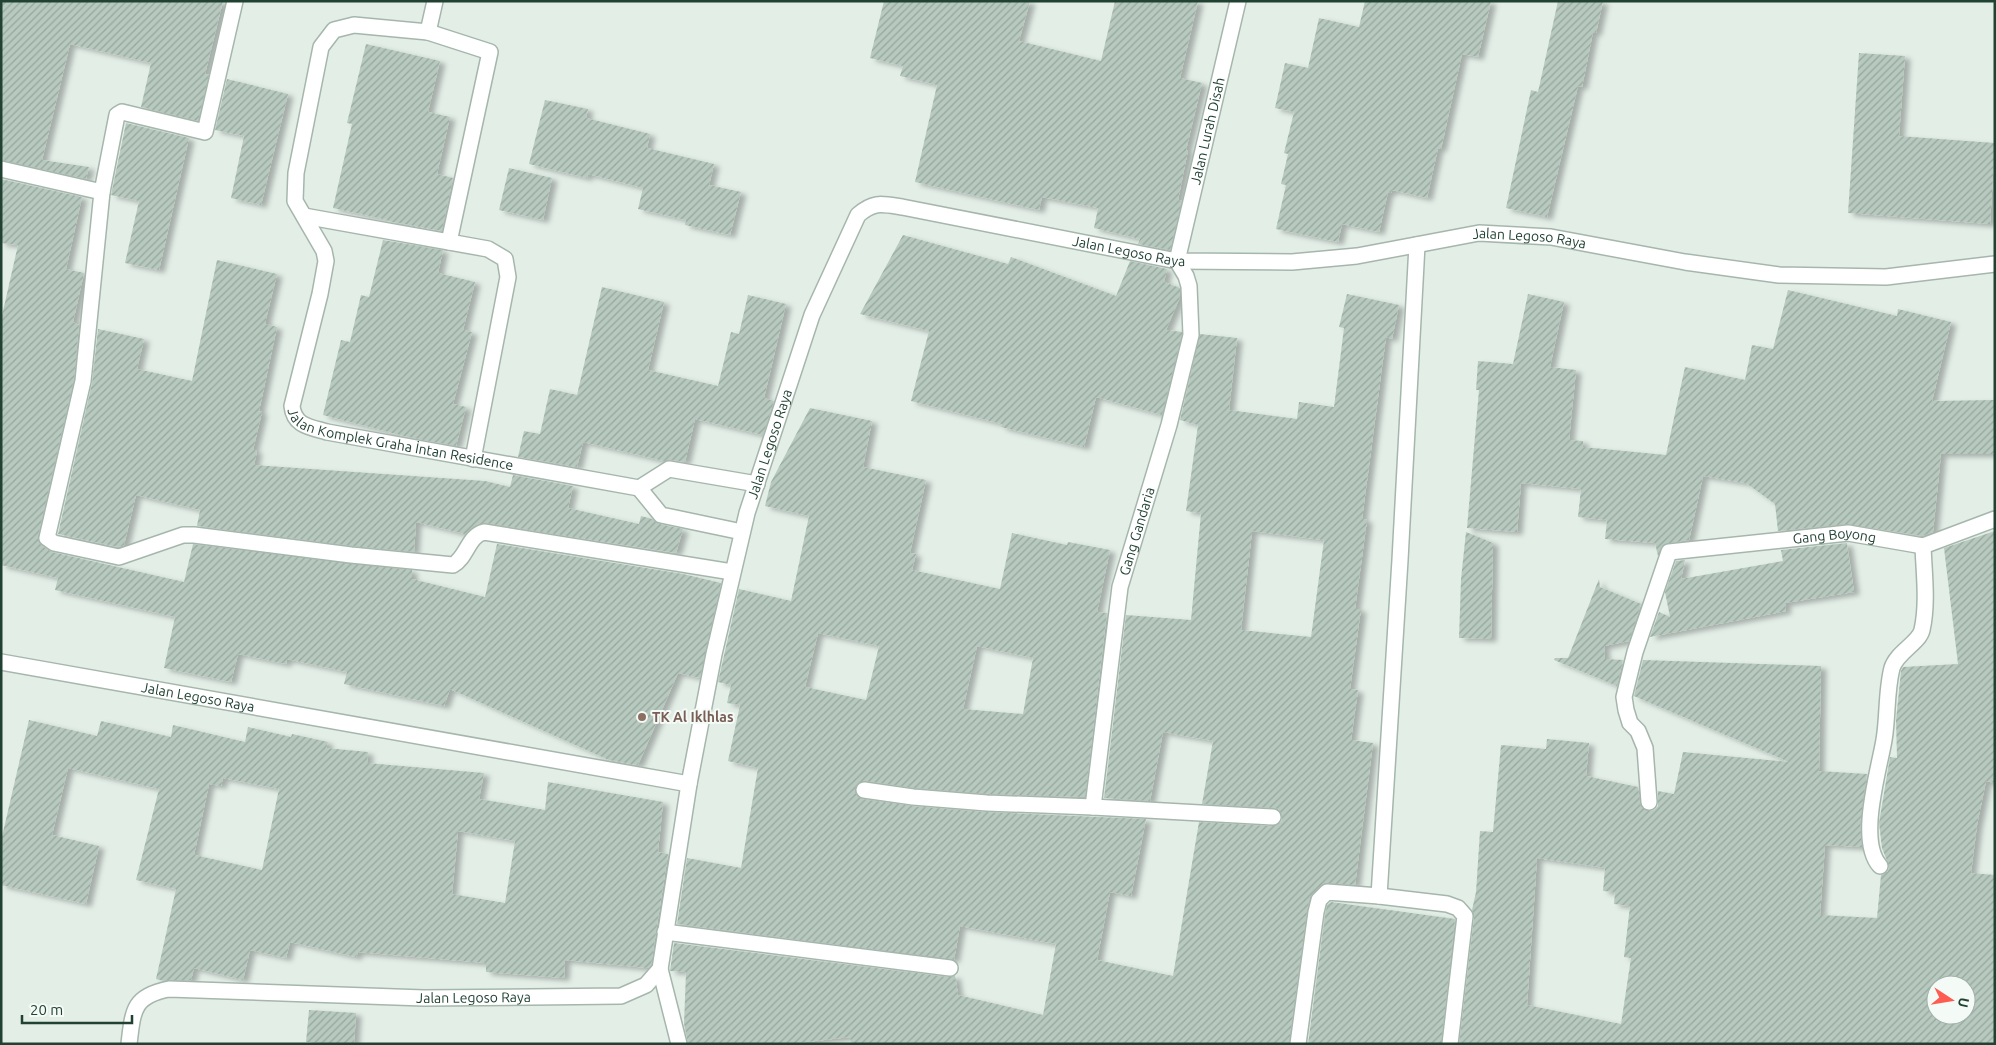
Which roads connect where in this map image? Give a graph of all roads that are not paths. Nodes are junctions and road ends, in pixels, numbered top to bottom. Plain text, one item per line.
1 (235, 1) edge
2 (436, 1) edge
3 (1238, 1) edge
4 (428, 32) junction
5 (1, 169) edge
6 (102, 192) junction
7 (304, 216) junction
8 (449, 242) junction
9 (1417, 245) junction
10 (1177, 261) junction
11 (1995, 264) edge
12 (473, 459) junction
13 (757, 484) junction
14 (639, 488) junction
15 (1995, 520) edge
16 (742, 532) junction
17 (1923, 546) junction
18 (732, 572) junction
19 (1, 662) edge
20 (689, 784) junction
21 (864, 790) dead end
22 (1649, 802) dead end
23 (1093, 807) junction
24 (1273, 818) dead end
25 (1880, 866) dead end
26 (1379, 896) junction
27 (666, 932) junction
28 (950, 968) dead end
29 (660, 969) junction
30 (129, 1044) edge
31 (679, 1044) edge
32 (1298, 1044) edge
33 (1450, 1044) edge

1 - 6 street
2 - 4 street
3 - 10 street, Jalan Lurah Disah
4 - 7 street, Jalan Komplek Graha İntan Residence
4 - 8 street
5 - 6 street
6 - 18 street
7 - 8 street
7 - 12 street, Jalan Komplek Graha İntan Residence
8 - 12 street
9 - 10 street, Jalan Legoso Raya
9 - 11 street, Jalan Legoso Raya
9 - 26 street
10 - 13 street, Jalan Legoso Raya
10 - 23 street, Gang Gandaria
12 - 14 street, Jalan Komplek Graha İntan Residence
13 - 14 street
13 - 16 street, Jalan Legoso Raya
14 - 16 street
15 - 17 street, Gang Boyong
16 - 18 street, Jalan Legoso Raya
17 - 22 street, Gang Boyong
17 - 25 street
18 - 20 street, Jalan Legoso Raya
19 - 20 street, Jalan Legoso Raya
20 - 27 street, Jalan Legoso Raya
21 - 23 street
23 - 24 street
26 - 32 street
26 - 33 street
27 - 28 street
27 - 29 street, Jalan Legoso Raya
29 - 30 street, Jalan Legoso Raya
29 - 31 street

